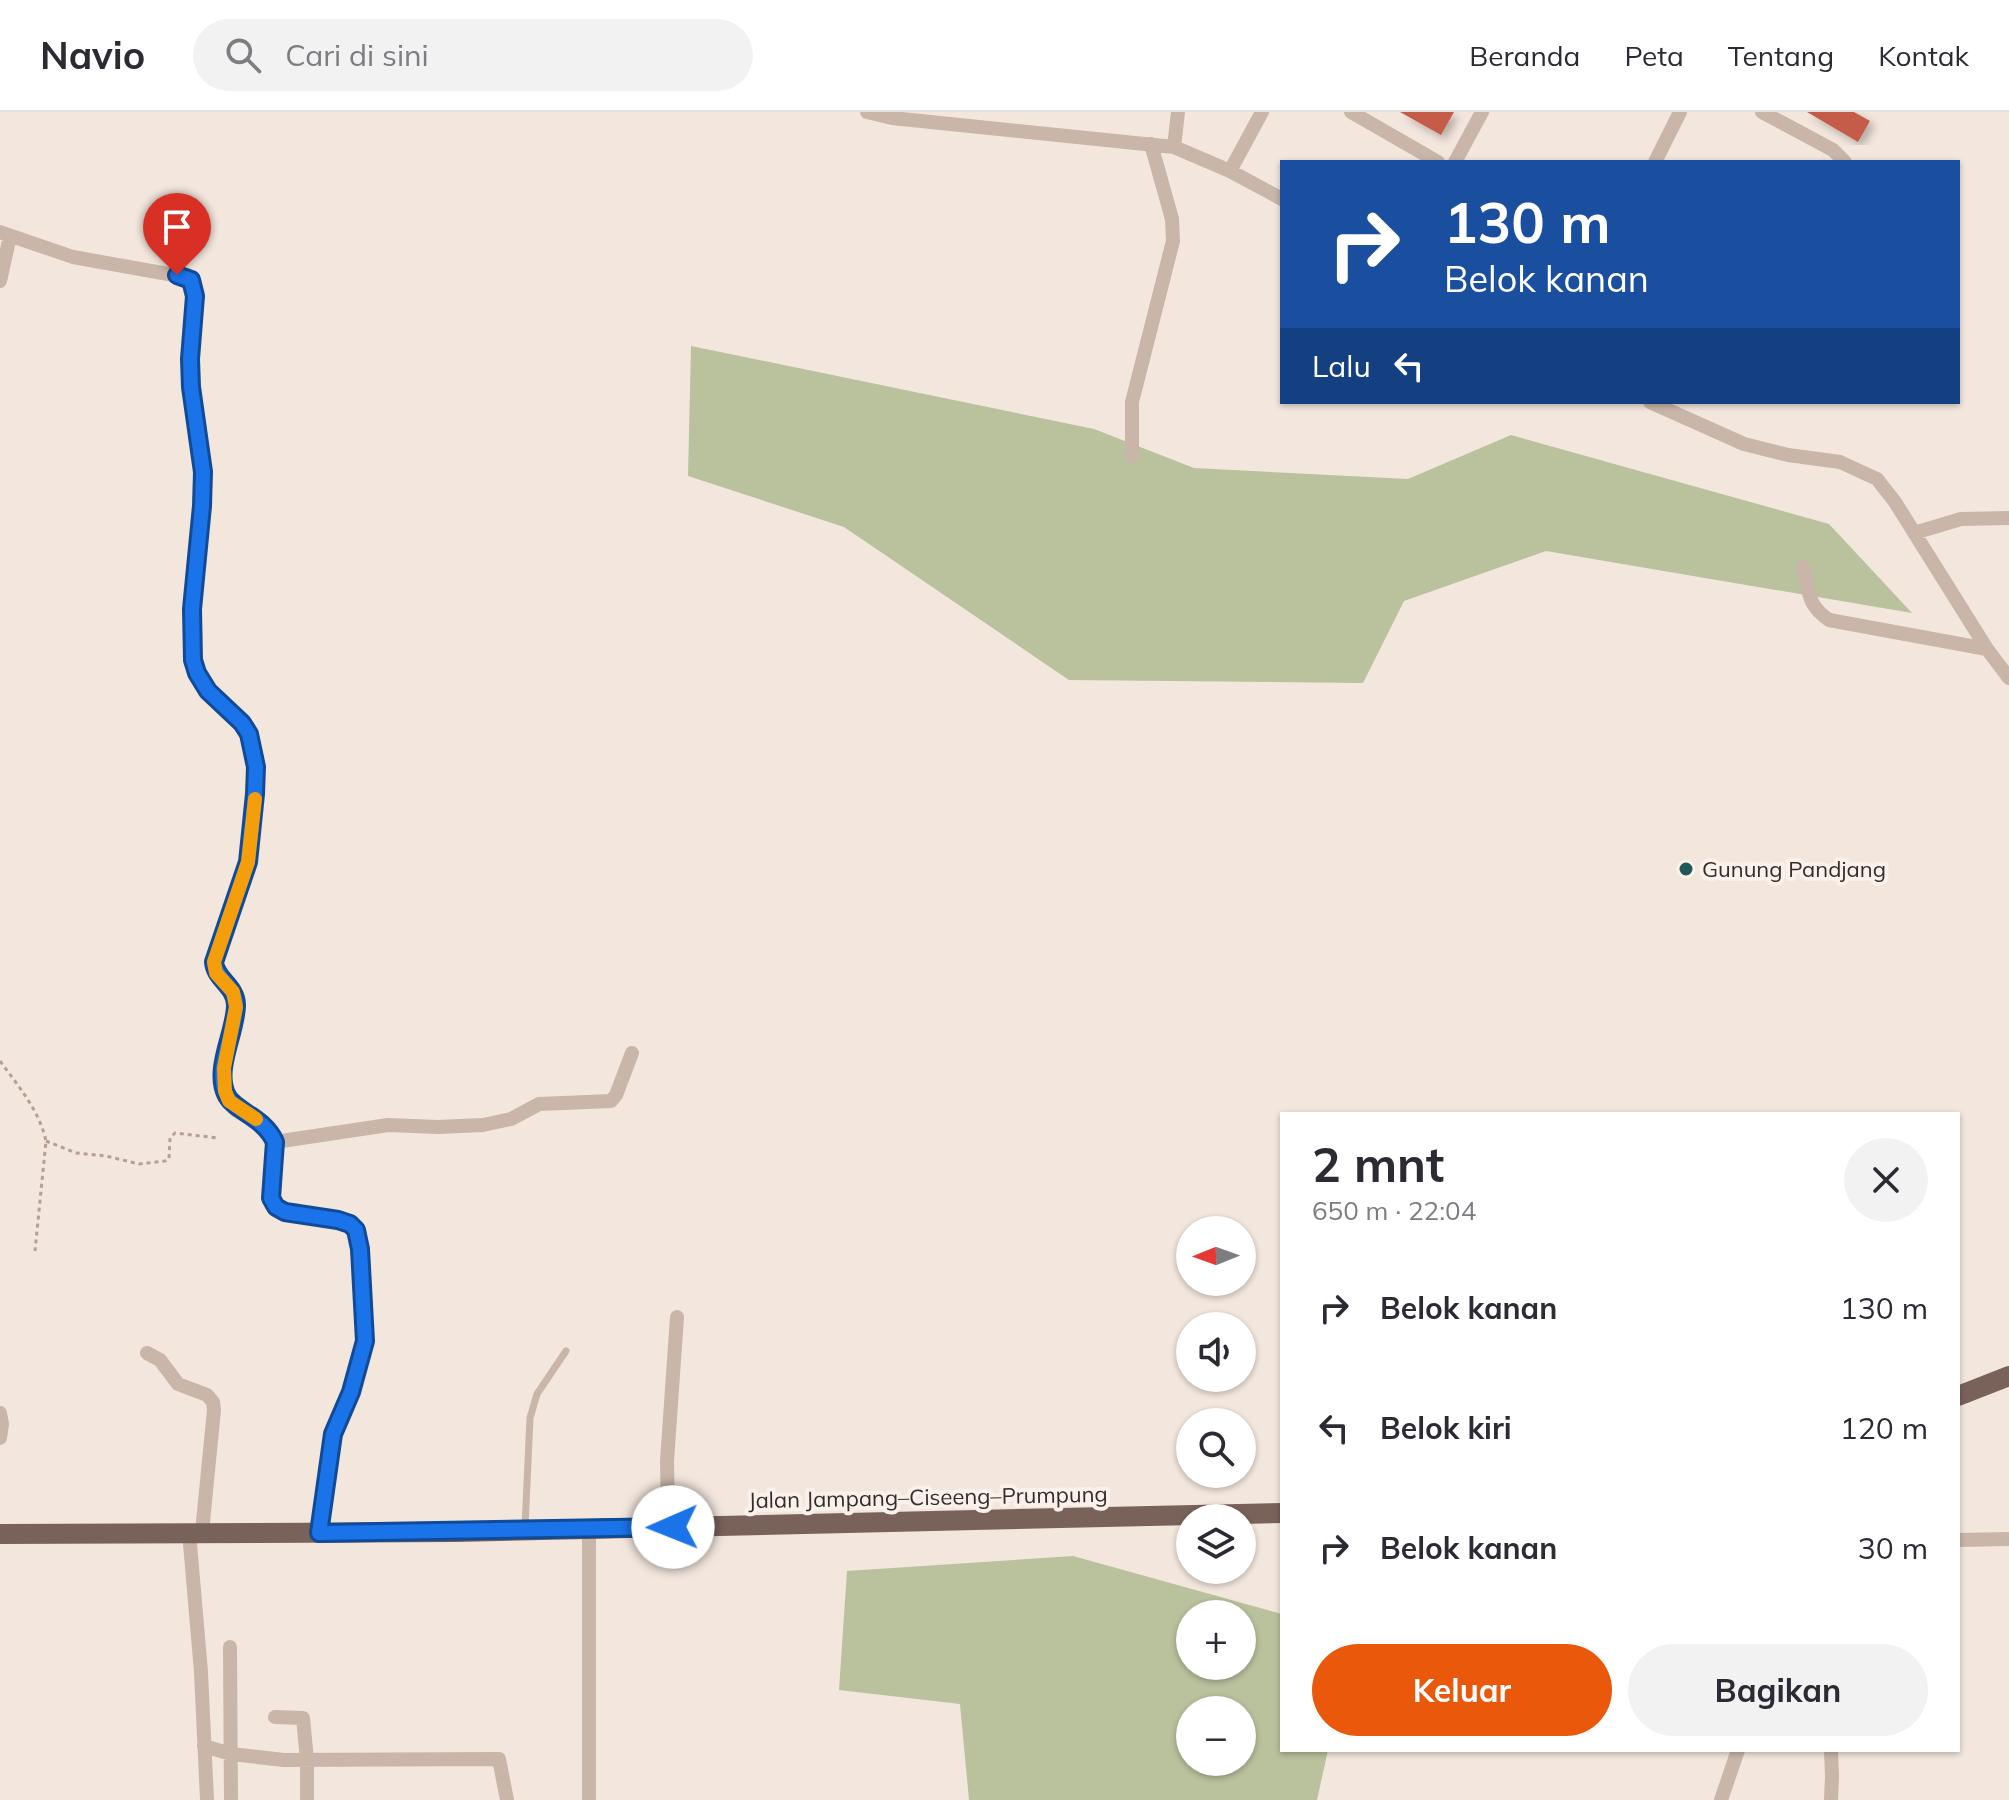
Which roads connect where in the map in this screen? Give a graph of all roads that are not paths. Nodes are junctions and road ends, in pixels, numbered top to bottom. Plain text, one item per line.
1 (867, 112) edge
2 (1178, 112) edge
3 (1262, 112) edge
4 (1351, 112) edge
5 (1482, 112) edge
6 (1680, 112) edge
7 (1762, 112) edge
8 (1151, 144) junction
9 (1174, 147) junction
10 (1435, 160) edge
11 (1456, 160) edge
12 (1656, 160) edge
13 (1843, 160) edge
14 (1230, 171) junction
15 (1280, 198) edge
16 (5, 234) edge
17 (0, 281) edge
18 (1654, 404) edge
19 (1132, 456) dead end
20 (2009, 518) edge
21 (1914, 533) junction
22 (1803, 567) dead end
23 (1987, 649) junction
24 (2009, 678) edge
25 (632, 1053) dead end
26 (275, 1142) junction
27 (677, 1317) dead end
28 (566, 1351) dead end
29 (147, 1353) dead end
30 (2009, 1376) edge
31 (1960, 1395) edge
32 (0, 1413) edge
33 (0, 1438) edge
34 (1280, 1513) edge
35 (673, 1527) junction
36 (589, 1529) junction
37 (525, 1530) junction
38 (196, 1532) junction
39 (319, 1533) junction
40 (0, 1534) edge
41 (2009, 1539) edge
42 (1960, 1540) edge
43 (230, 1647) dead end
44 (275, 1717) dead end
45 (204, 1746) junction
46 (1737, 1752) edge
47 (1831, 1752) edge
48 (231, 1754) junction
49 (307, 1760) junction
50 (207, 1800) edge
51 (231, 1800) edge
52 (307, 1800) edge
53 (507, 1800) edge
54 (589, 1800) edge
55 (1721, 1800) edge
56 (1831, 1800) edge

1 - 8 street
2 - 9 street
3 - 14 street
4 - 10 street
5 - 11 street
6 - 12 street
7 - 13 street
8 - 9 street
8 - 19 street
9 - 14 street
14 - 15 street
16 - 17 street
16 - 26 street
18 - 21 street
20 - 21 street
21 - 23 street
22 - 23 street
23 - 24 street
25 - 26 street
26 - 39 street
27 - 35 street
28 - 37 lane
29 - 38 street
30 - 31 main road
32 - 33 street
34 - 35 main road, Jalan Jampang–Ciseeng–Prumpung
35 - 36 main road, Jalan Jampang–Ciseeng–Prumpung
36 - 37 main road, Jalan Jampang–Ciseeng–Prumpung
36 - 54 street
37 - 39 main road, Jalan Jampang–Ciseeng–Prumpung
38 - 39 main road, Jalan Jampang–Ciseeng–Prumpung
38 - 40 main road, Jalan Jampang–Ciseeng–Prumpung
38 - 45 street
41 - 42 street
43 - 48 street
44 - 49 street
45 - 48 street
45 - 50 street
46 - 55 street
47 - 56 street
48 - 49 street
48 - 51 street
49 - 52 street
49 - 53 street

